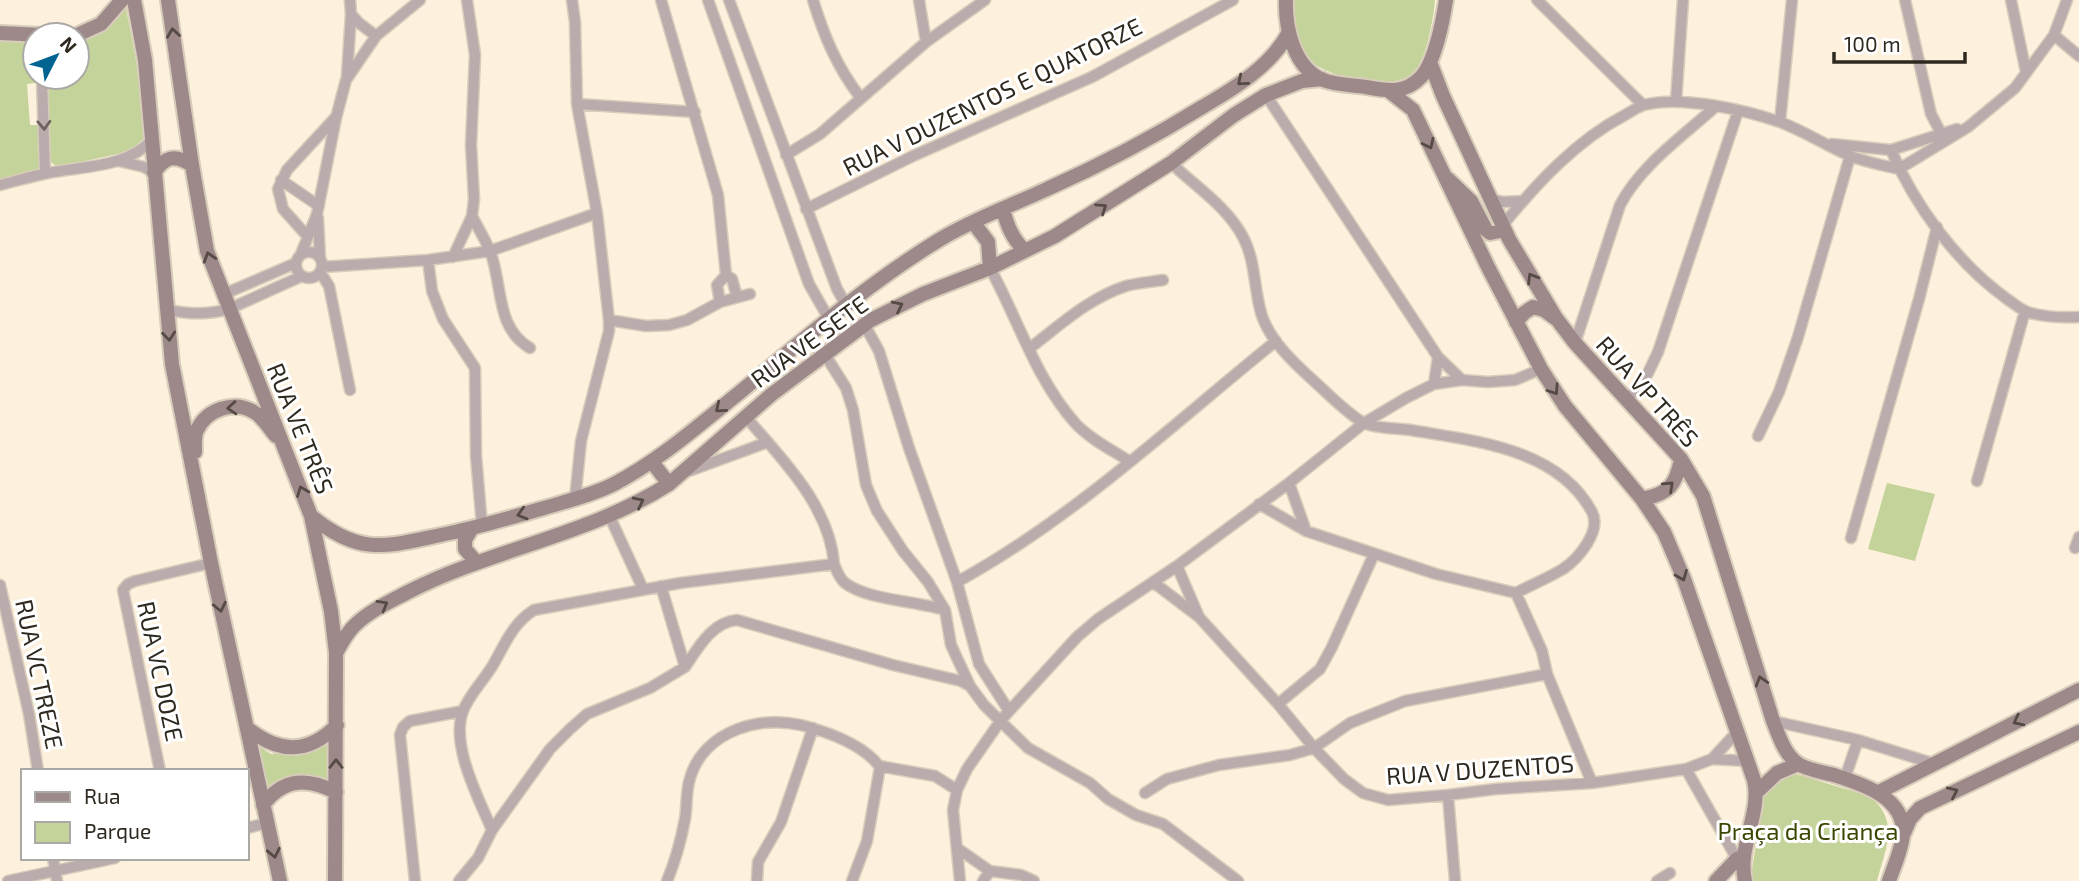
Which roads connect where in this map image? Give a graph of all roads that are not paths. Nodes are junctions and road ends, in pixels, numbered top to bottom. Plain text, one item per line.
1 (122, 0) edge
2 (134, 0) edge
3 (168, 0) edge
4 (350, 0) edge
5 (420, 0) edge
6 (467, 0) edge
7 (572, 0) edge
8 (661, 0) edge
9 (708, 0) edge
10 (729, 0) edge
11 (813, 0) edge
12 (919, 0) edge
13 (985, 0) edge
14 (1233, 0) edge
15 (1286, 0) edge
16 (1446, 0) edge
17 (1537, 0) edge
18 (1792, 0) edge
19 (1905, 0) edge
20 (2011, 0) edge
21 (2067, 0) edge
22 (1681, 1) edge
23 (351, 14) junction
24 (91, 29) edge
25 (1289, 32) junction
26 (0, 33) edge
27 (21, 34) edge
28 (2054, 35) junction
29 (376, 36) junction
30 (926, 42) junction
31 (2079, 56) edge
32 (1430, 62) junction
33 (2026, 72) junction
34 (1322, 79) junction
35 (346, 80) junction
36 (43, 91) edge
37 (1389, 91) junction
38 (1266, 95) junction
39 (860, 97) junction
40 (1676, 101) junction
41 (577, 104) junction
42 (1643, 105) junction
43 (1715, 107) junction
44 (1738, 111) junction
45 (695, 112) junction
46 (1931, 114) junction
47 (1190, 115) junction
48 (336, 118) junction
49 (1780, 122) junction
50 (1968, 127) junction
51 (1941, 133) junction
52 (1924, 138) junction
53 (1203, 139) junction
54 (152, 140) junction
55 (1825, 144) junction
56 (1891, 150) junction
57 (786, 155) junction
58 (1850, 156) junction
59 (119, 161) junction
60 (1171, 163) junction
61 (192, 165) junction
62 (1899, 169) junction
63 (46, 173) junction
64 (155, 173) junction
65 (1445, 176) junction
66 (281, 180) junction
67 (0, 186) edge
68 (1491, 199) junction
69 (1522, 201) junction
70 (806, 209) junction
71 (1003, 209) junction
72 (318, 210) junction
73 (597, 213) junction
74 (472, 216) junction
75 (973, 222) junction
76 (1937, 227) junction
77 (1504, 228) junction
78 (308, 237) junction
79 (1024, 250) junction
80 (490, 251) junction
81 (453, 257) junction
82 (299, 258) junction
83 (428, 260) junction
84 (321, 266) junction
85 (989, 268) junction
86 (726, 275) junction
87 (302, 276) junction
88 (1163, 280) dead end
89 (750, 294) dead end
90 (222, 295) junction
91 (737, 297) junction
92 (720, 302) junction
93 (846, 305) junction
94 (166, 309) junction
95 (229, 309) junction
96 (2025, 311) junction
97 (2079, 317) edge
98 (1556, 318) junction
99 (829, 319) junction
100 (609, 320) junction
101 (1516, 322) junction
102 (864, 324) junction
103 (1276, 341) junction
104 (1575, 343) junction
105 (530, 348) dead end
106 (1030, 348) junction
107 (824, 353) junction
108 (1438, 357) junction
109 (1541, 369) junction
110 (1462, 380) junction
111 (1434, 384) junction
112 (350, 390) dead end
113 (1628, 399) junction
114 (745, 416) junction
115 (1364, 423) junction
116 (1758, 436) dead end
117 (768, 442) junction
118 (284, 446) junction
119 (1681, 459) junction
120 (1129, 461) junction
121 (652, 462) junction
122 (194, 473) junction
123 (674, 479) junction
124 (1978, 481) dead end
125 (1289, 483) junction
126 (575, 499) junction
127 (1642, 499) junction
128 (1259, 505) junction
129 (311, 516) junction
130 (609, 516) junction
131 (477, 527) junction
132 (1306, 531) junction
133 (1851, 538) dead end
134 (1374, 554) junction
135 (211, 563) junction
136 (477, 563) junction
137 (834, 564) junction
138 (1177, 566) junction
139 (957, 582) junction
140 (1153, 582) junction
141 (0, 585) edge
142 (661, 586) junction
143 (643, 589) junction
144 (1516, 593) junction
145 (945, 610) junction
146 (1199, 617) junction
147 (336, 653) junction
148 (685, 667) junction
149 (1547, 674) junction
150 (970, 686) junction
151 (2079, 690) edge
152 (1278, 704) junction
153 (463, 711) junction
154 (1009, 711) junction
155 (1001, 720) junction
156 (1773, 721) junction
157 (337, 725) junction
158 (247, 727) junction
159 (813, 728) junction
160 (1737, 732) junction
161 (2079, 732) edge
162 (1858, 740) junction
163 (1314, 748) junction
164 (1712, 759) junction
165 (1747, 761) junction
166 (877, 763) junction
167 (1798, 764) junction
168 (1935, 764) junction
169 (38, 769) edge
170 (160, 769) edge
171 (1686, 769) junction
172 (1844, 779) junction
173 (1592, 783) junction
174 (957, 790) junction
175 (336, 792) junction
176 (1757, 792) junction
177 (1879, 792) junction
178 (1145, 793) dead end
179 (1448, 795) junction
180 (263, 805) junction
181 (267, 823) junction
182 (248, 828) edge
183 (492, 830) junction
184 (1903, 835) junction
185 (957, 848) junction
186 (1741, 858) junction
187 (108, 860) edge
188 (990, 870) junction
189 (1670, 873) dead end
190 (56, 876) edge
191 (8, 881) edge
192 (280, 881) edge
193 (335, 881) edge
194 (415, 881) edge
195 (459, 881) edge
196 (667, 881) edge
197 (757, 881) edge
198 (852, 881) edge
199 (960, 881) edge
200 (983, 881) edge
201 (1034, 881) edge
202 (1238, 881) edge
203 (1455, 881) edge
204 (1657, 881) edge
205 (1716, 881) edge
206 (1745, 881) edge
207 (1889, 881) edge

1 - 24 main road
2 - 54 main road
61 -> 3 main road, RUA VE TRÊS
4 - 23 street
5 - 29 street
6 - 74 street
7 - 41 street
8 - 45 street
9 - 99 street
10 - 57 street
11 - 39 street
12 - 30 street
13 - 30 street
14 - 70 street, RUA V DUZENTOS E QUATORZE
15 - 25 main road
16 - 32 main road
17 - 42 street
18 - 49 street
19 - 46 street
20 - 33 street
21 - 28 street
22 - 40 street
23 - 29 street
23 - 35 street
25 - 34 main road
25 -> 47 main road, RUA VE SETE
26 - 27 main road
28 - 31 street
28 - 33 street
29 - 35 street
30 - 39 street
32 - 37 main road
32 - 68 main road, RUA VP TRÊS
33 - 50 street
34 - 37 main road, RUA VE SETE
34 - 38 main road, RUA VE SETE
35 - 48 street
36 -> 63 street
37 -> 65 main road
38 - 53 main road, RUA VE SETE
38 - 108 street
39 - 57 street
40 - 42 street
40 - 43 street
41 - 45 street
41 - 73 street
42 - 69 street
43 - 44 street
43 - 104 street
44 - 49 street
44 - 113 street
45 - 86 street
46 - 51 street
46 - 52 street
47 - 53 main road
47 - 71 main road, RUA VE SETE
48 - 66 street
48 - 72 street
49 - 55 street
50 - 51 street
50 - 62 street
51 - 52 street
52 - 56 street
53 - 60 main road, RUA VE SETE
54 - 59 street
54 - 64 main road
55 - 56 street
55 - 58 street
56 - 62 street
57 - 70 street
58 - 62 street
58 - 116 street
59 - 63 street
59 - 64 street
79 -> 60 main road, RUA VE SETE
60 - 103 street
61 - 64 main road
90 -> 61 main road, RUA VE TRÊS
62 - 76 street
63 - 67 street
64 - 94 main road
65 - 77 main road
65 - 101 main road
66 - 72 street
66 - 78 street
68 - 69 street
68 - 77 main road, RUA VP TRÊS
69 - 77 street
70 - 93 street
71 - 75 main road, RUA VE SETE
71 - 79 main road
72 - 78 street
72 - 84 street
73 - 80 street
73 - 100 street
74 - 80 street
74 - 81 street
75 - 85 main road
75 - 93 main road, RUA VE SETE
76 - 96 street
76 - 133 street
98 -> 77 main road, RUA VP TRÊS
78 - 82 street
79 - 85 main road, RUA VE SETE
80 - 81 street
80 - 105 street
81 - 83 street
82 - 84 street
82 - 87 street
82 - 90 street
83 - 84 street
83 - 131 street
84 - 87 street
84 - 112 street
102 -> 85 main road, RUA VE SETE
85 - 106 street
86 - 91 street
86 - 92 street
87 - 95 street
88 - 106 street
89 - 91 street
90 - 95 main road, RUA VE TRÊS
91 - 92 street
92 - 100 street
93 - 99 main road, RUA VE SETE
94 - 95 street
94 -> 122 main road
95 - 118 main road, RUA VE TRÊS
96 - 97 street
96 - 124 street
98 - 101 main road
98 - 104 main road, RUA VP TRÊS
99 -> 121 main road, RUA VE SETE
100 - 126 street
101 - 109 main road
102 - 107 main road, RUA VE SETE
102 - 139 street
103 - 115 street
103 - 120 street
104 - 113 main road, RUA VP TRÊS
106 - 120 street
107 - 114 main road, RUA VE SETE
107 - 145 street
108 - 110 street
108 - 111 street
109 - 110 street
109 -> 127 main road
110 - 111 street
111 - 115 street
113 - 119 main road, RUA VP TRÊS
114 - 117 street
114 - 123 main road, RUA VE SETE
115 - 125 street
115 - 144 street
117 - 123 street
117 - 137 street
118 -> 122 main road
129 -> 118 main road, RUA VE TRÊS
127 -> 119 main road
156 -> 119 main road, RUA VP TRÊS
120 - 139 street
121 - 123 main road
121 - 126 main road, RUA VE SETE
122 - 135 main road
130 -> 123 main road, RUA VE SETE
125 - 128 street
125 - 132 street
126 -> 131 main road, RUA VE SETE
127 -> 160 main road
128 - 132 street
128 - 138 street
129 - 131 main road, RUA VE SETE
129 - 147 main road, RUA VE TRÊS
130 - 136 main road, RUA VE SETE
130 - 143 street
131 - 136 main road
132 - 134 street
134 - 144 street
134 - 152 street
135 -> 158 main road
135 - 170 street, RUA VC DOZE
147 -> 136 main road, RUA VE SETE
137 - 142 street
137 - 145 street
138 - 140 street
138 - 146 street, RUA V DUZENTOS
139 - 154 street
140 - 146 street, RUA V DUZENTOS
140 - 154 street
141 - 169 street, RUA VC TREZE
142 - 143 street
142 - 148 street
143 - 153 street
144 - 149 street
145 - 150 street
146 - 152 street, RUA V DUZENTOS
147 - 157 main road, RUA VE TRÊS
148 - 150 street
148 - 183 street
149 - 163 street
149 - 173 street
150 - 155 street
151 -> 168 main road
152 - 163 street, RUA V DUZENTOS
153 - 183 street
153 - 194 street
154 - 155 street
155 - 174 street
155 - 202 street
156 - 162 street
156 - 167 main road, RUA VP TRÊS
157 - 158 main road
175 -> 157 main road, RUA VE TRÊS
158 - 180 main road
159 - 166 street
159 - 196 street
159 - 197 street
160 - 164 street, RUA V DUZENTOS
160 - 165 main road
184 -> 161 main road
162 - 168 street
162 - 172 street
163 - 178 street
163 - 179 street, RUA V DUZENTOS
164 - 165 street, RUA V DUZENTOS
164 - 171 street, RUA V DUZENTOS
165 - 176 main road
166 - 174 street
166 - 198 street
167 - 172 main road
167 - 176 main road
168 - 177 main road
171 - 173 street, RUA V DUZENTOS
171 - 186 street
172 - 177 main road
173 - 179 street, RUA V DUZENTOS
174 - 185 street
175 - 180 main road
175 - 193 main road, RUA VE TRÊS
176 - 186 main road
177 - 184 main road
179 - 203 street
180 - 181 main road
181 - 182 street
181 -> 192 main road
183 - 195 street
184 - 207 main road
185 - 188 street
185 - 199 street
186 - 205 main road
186 - 206 main road
187 - 190 street
188 - 200 street
188 - 201 street
189 - 204 street
190 - 191 street

